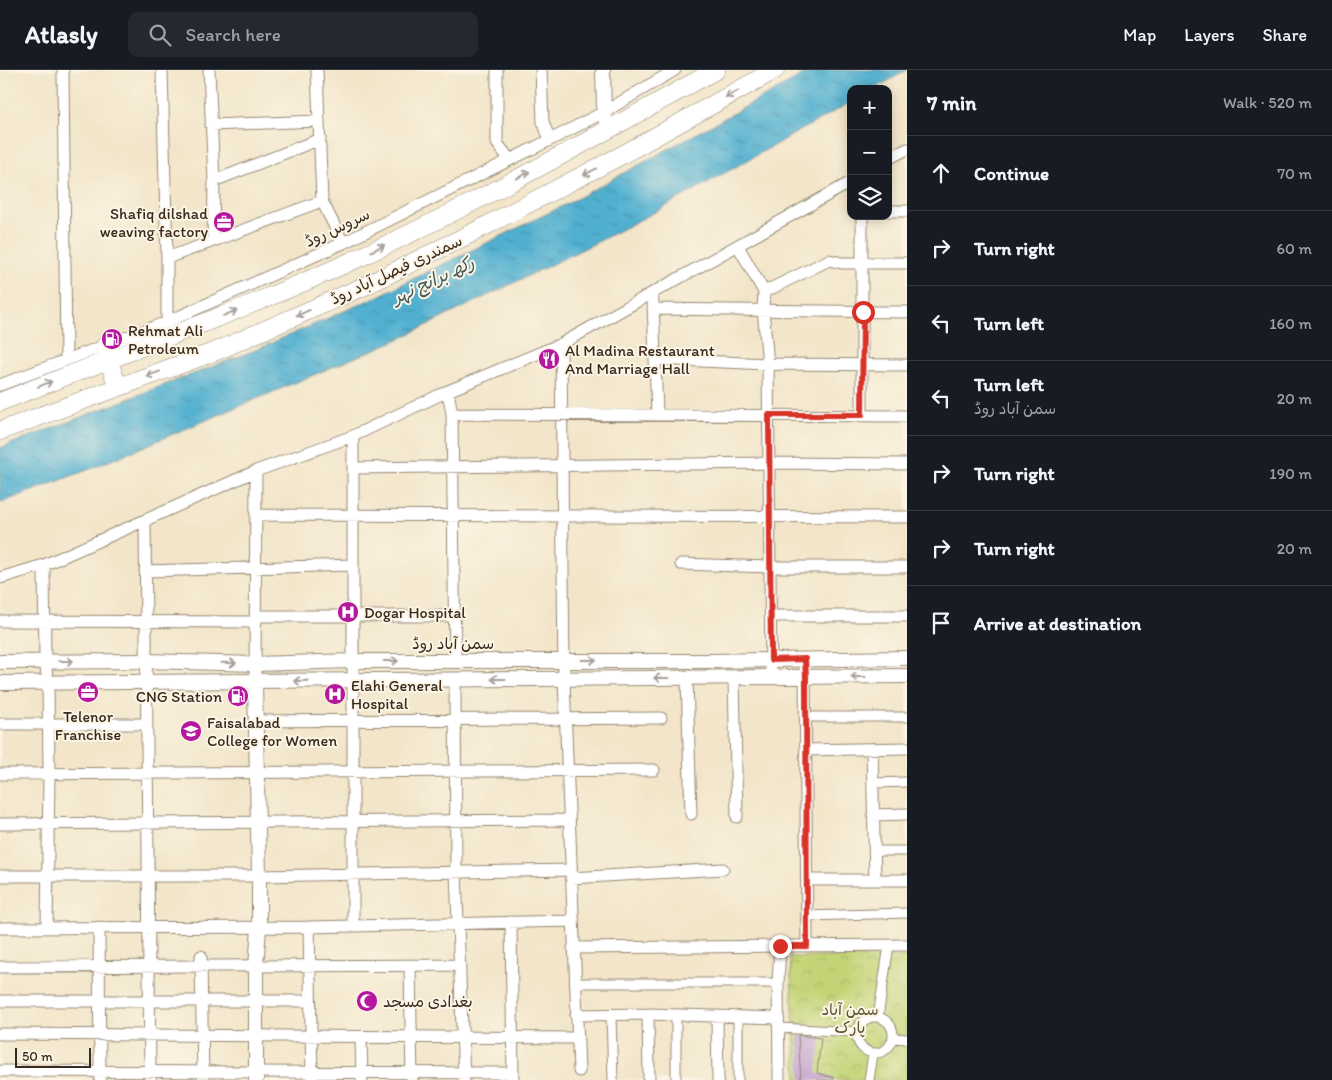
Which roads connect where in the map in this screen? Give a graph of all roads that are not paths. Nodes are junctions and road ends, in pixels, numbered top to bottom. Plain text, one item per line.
1 (63, 70) edge
2 (162, 70) edge
3 (208, 70) edge
4 (317, 70) edge
5 (497, 70) edge
6 (541, 70) edge
7 (603, 70) edge
8 (716, 70) edge
9 (775, 70) edge
10 (669, 72) edge
11 (604, 112) junction
12 (319, 121) junction
13 (211, 125) junction
14 (608, 130) junction
15 (320, 139) junction
16 (550, 140) junction
17 (907, 149) edge
18 (892, 157) edge
19 (892, 159) edge
20 (907, 159) edge
21 (510, 160) junction
22 (214, 181) junction
23 (847, 184) edge
24 (322, 201) junction
25 (892, 211) edge
26 (907, 211) edge
27 (862, 220) edge
28 (213, 242) junction
29 (343, 243) junction
30 (738, 246) junction
31 (167, 258) junction
32 (862, 262) junction
33 (907, 263) edge
34 (764, 292) junction
35 (653, 293) junction
36 (653, 309) junction
37 (763, 309) junction
38 (863, 312) junction
39 (907, 312) edge
40 (167, 322) junction
41 (561, 344) junction
42 (107, 352) junction
43 (66, 359) junction
44 (655, 359) junction
45 (768, 364) junction
46 (863, 364) junction
47 (907, 365) edge
48 (0, 384) edge
49 (118, 387) junction
50 (448, 392) junction
51 (0, 402) edge
52 (561, 413) junction
53 (452, 414) junction
54 (657, 414) junction
55 (769, 415) junction
56 (862, 415) junction
57 (907, 416) edge
58 (0, 431) edge
59 (353, 436) junction
60 (769, 463) junction
61 (907, 464) edge
62 (453, 466) junction
63 (562, 466) junction
64 (353, 468) junction
65 (256, 471) junction
66 (256, 515) junction
67 (353, 515) junction
68 (453, 516) junction
69 (907, 516) edge
70 (562, 517) junction
71 (770, 517) junction
72 (144, 520) junction
73 (681, 564) dead end
74 (44, 565) junction
75 (353, 565) junction
76 (770, 567) junction
77 (907, 567) edge
78 (256, 568) junction
79 (145, 571) junction
80 (0, 578) edge
81 (454, 616) junction
82 (770, 616) junction
83 (907, 616) edge
84 (353, 617) junction
85 (256, 619) junction
86 (146, 621) junction
87 (0, 622) edge
88 (45, 622) junction
89 (907, 658) edge
90 (805, 659) junction
91 (564, 660) junction
92 (771, 660) junction
93 (45, 661) junction
94 (146, 661) junction
95 (353, 661) junction
96 (455, 661) junction
97 (0, 662) edge
98 (256, 664) junction
99 (907, 676) edge
100 (771, 677) junction
101 (806, 677) junction
102 (687, 678) junction
103 (734, 678) junction
104 (564, 679) junction
105 (353, 680) junction
106 (455, 680) junction
107 (146, 681) junction
108 (48, 682) junction
109 (256, 682) junction
110 (0, 683) edge
111 (907, 717) edge
112 (661, 718) dead end
113 (806, 718) junction
114 (454, 719) junction
115 (566, 719) junction
116 (353, 720) junction
117 (256, 721) junction
118 (48, 723) junction
119 (0, 724) edge
120 (146, 724) junction
121 (907, 748) edge
122 (872, 749) junction
123 (806, 750) junction
124 (568, 770) junction
125 (654, 770) dead end
126 (455, 771) junction
127 (353, 772) junction
128 (49, 773) junction
129 (257, 773) junction
130 (0, 774) edge
131 (147, 774) junction
132 (907, 782) edge
133 (873, 783) junction
134 (691, 814) dead end
135 (907, 814) edge
136 (874, 815) junction
137 (737, 817) dead end
138 (569, 820) junction
139 (457, 821) junction
140 (258, 822) junction
141 (353, 822) junction
142 (49, 823) junction
143 (148, 823) junction
144 (0, 824) edge
145 (874, 851) junction
146 (907, 851) edge
147 (723, 869) dead end
148 (456, 872) junction
149 (571, 874) junction
150 (353, 875) junction
151 (0, 876) edge
152 (47, 876) junction
153 (259, 876) junction
154 (148, 877) junction
155 (807, 880) junction
156 (875, 880) junction
157 (907, 880) edge
158 (907, 913) edge
159 (807, 916) junction
160 (572, 921) junction
161 (511, 922) junction
162 (458, 924) junction
163 (353, 926) junction
164 (99, 927) junction
165 (309, 927) junction
166 (0, 928) edge
167 (47, 928) junction
168 (148, 928) junction
169 (259, 928) junction
170 (889, 945) junction
171 (907, 945) edge
172 (780, 946) junction
173 (807, 946) junction
174 (574, 948) junction
175 (201, 961) junction
176 (310, 965) junction
177 (410, 965) junction
178 (460, 965) junction
179 (99, 966) junction
180 (149, 966) junction
181 (256, 966) junction
182 (0, 967) edge
183 (575, 983) junction
184 (778, 983) junction
185 (256, 1000) junction
186 (310, 1000) junction
187 (0, 1001) edge
188 (100, 1001) junction
189 (149, 1001) junction
190 (202, 1001) junction
191 (648, 1014) junction
192 (576, 1015) junction
193 (611, 1015) junction
194 (676, 1016) junction
195 (717, 1016) junction
196 (738, 1016) junction
197 (878, 1017) junction
198 (779, 1023) junction
199 (856, 1032) junction
200 (0, 1034) edge
201 (100, 1034) junction
202 (150, 1036) junction
203 (202, 1036) junction
204 (256, 1036) junction
205 (412, 1036) junction
206 (513, 1036) junction
207 (311, 1037) junction
208 (361, 1037) junction
209 (463, 1037) junction
210 (576, 1038) junction
211 (894, 1038) junction
212 (907, 1039) edge
213 (872, 1054) junction
214 (0, 1071) edge
215 (579, 1071) dead end
216 (100, 1075) edge
217 (150, 1076) edge
218 (203, 1076) edge
219 (256, 1076) edge
220 (312, 1076) edge
221 (361, 1076) edge
222 (412, 1076) edge
223 (464, 1076) edge
224 (513, 1076) edge
225 (613, 1080) edge
226 (649, 1080) edge
227 (676, 1080) edge
228 (718, 1080) edge
229 (738, 1080) edge
230 (779, 1080) edge
231 (869, 1080) edge

1 - 43 street
2 - 31 street
3 - 13 street
4 - 12 street
5 - 21 street
6 - 16 street
7 - 11 street
8 - 14 main road, سمندری فیصل آباد روڈ
9 -> 49 main road, سمندری فیصل آباد روڈ
10 - 11 street, سروس روڈ
11 - 14 street
11 - 16 street, سروس روڈ
12 - 13 street
12 - 15 street
13 - 22 street
42 -> 14 main road, سمندری فیصل آباد روڈ
15 - 22 street
15 - 24 street
16 - 21 street, سروس روڈ
17 - 18 street
19 - 20 street
21 - 29 street, سروس روڈ
22 - 28 street
23 - 30 street
24 - 28 street
24 - 29 street
25 - 26 street
27 - 32 street
28 - 31 street
29 - 40 street, سروس روڈ
30 - 34 street
30 - 35 street
31 - 40 street
32 - 33 street
32 - 34 street
32 - 38 street
34 - 37 street
35 - 36 street
35 - 41 street
36 - 37 street
36 - 44 street
37 - 38 street
37 - 45 street
38 - 39 street
38 - 46 street
40 - 42 street, سروس روڈ
41 - 50 street
41 - 52 street
42 - 43 street, سروس روڈ
42 - 49 main road
51 -> 42 main road, سمندری فیصل آباد روڈ
43 - 48 street, سروس روڈ
44 - 45 street
44 - 54 street
45 - 46 street
45 - 55 street
46 - 47 street
46 - 56 street
49 - 58 main road, سمندری فیصل آباد روڈ
50 - 53 street
50 - 59 street
52 - 53 street
52 - 54 street
52 - 63 street
53 - 62 street
54 - 55 street
55 - 56 street
55 - 60 street
56 - 57 street
59 - 64 street
59 - 65 street
60 - 61 street
60 - 63 street
60 - 71 street
62 - 63 street
62 - 64 street
62 - 68 street
63 - 70 street
64 - 67 street
65 - 66 street
65 - 72 street
66 - 67 street
66 - 78 street
67 - 68 street
67 - 75 street
68 - 70 street
68 - 81 street
69 - 71 street
70 - 71 street
70 - 91 street
71 - 76 street
72 - 74 street
72 - 79 street
73 - 76 street
74 - 80 street
74 - 88 street
75 - 78 street
75 - 84 street
76 - 77 street
76 - 82 street
78 - 79 street
78 - 85 street
79 - 86 street
81 - 84 street
81 - 96 street
82 - 83 street
82 - 92 street
84 - 85 street
84 - 95 street
85 - 86 street
85 - 98 street
86 - 88 street
86 - 94 street
87 - 88 street
88 - 93 street
89 - 90 street, سمن آباد روڈ
90 - 92 street, سمن آباد روڈ
90 - 101 street
91 -> 92 street, سمن آباد روڈ
91 - 96 street, سمن آباد روڈ
91 - 104 street
92 - 100 street
93 -> 94 street, سمن آباد روڈ
93 - 97 street, سمن آباد روڈ
93 - 108 street
94 -> 98 street, سمن آباد روڈ
94 - 107 street
95 -> 96 street, سمن آباد روڈ
95 - 98 street, سمن آباد روڈ
95 - 105 street
98 - 109 street
99 -> 101 street
100 - 101 street
100 - 103 street
101 - 113 street
102 - 103 street
102 -> 104 street
102 - 134 street
103 - 137 street
104 -> 106 street
104 - 115 street
105 - 106 street
105 -> 109 street
105 - 116 street
106 - 114 street
107 - 108 street
107 - 109 street
107 - 120 street
108 - 110 street
108 - 118 street
109 - 117 street
111 - 113 street
112 - 115 street
113 - 123 street
114 - 115 street
114 - 116 street
114 - 126 street
115 - 124 street
116 - 117 street
116 - 127 street
117 - 129 street
118 - 119 street
118 - 120 street
118 - 128 street
120 - 131 street
121 - 122 street
122 - 123 street
122 - 133 street
123 - 155 street
124 - 125 street
124 - 126 street
124 - 138 street
126 - 127 street
126 - 139 street
127 - 129 street
127 - 141 street
128 - 130 street
128 - 131 street
128 - 142 street
129 - 131 street
129 - 140 street
131 - 143 street
132 - 133 street
133 - 136 street
135 - 136 street
136 - 145 street
138 - 139 street
138 - 149 street
139 - 141 street
139 - 148 street
140 - 141 street
140 - 143 street
140 - 153 street
141 - 150 street
142 - 143 street
142 - 144 street
142 - 152 street
143 - 154 street
145 - 146 street
145 - 156 street
147 - 149 street
148 - 149 street
148 - 150 street
148 - 162 street
149 - 160 street
150 - 153 street
150 - 163 street
151 - 152 street
152 - 154 street
152 - 167 street
153 - 154 street
153 - 169 street
154 - 168 street
155 - 156 street
155 - 159 street
156 - 157 street
158 - 159 street
159 - 173 street
160 - 161 street
160 - 174 street
161 - 162 street
161 - 206 street
162 - 163 street
162 - 178 street
163 - 165 street
164 - 167 street
164 - 168 street
164 - 179 street
165 - 169 street
165 - 176 street
166 - 167 street
168 - 169 street
168 - 180 street
169 - 181 street
170 - 171 street
170 - 173 street
170 - 197 street
172 - 173 street
172 - 174 street
172 - 184 street
174 - 183 street
175 - 180 street
175 - 181 street
175 - 190 street
176 - 177 street
176 - 181 street
176 - 186 street
177 - 178 street
177 - 205 street
178 - 209 street
179 - 180 street
179 - 182 street
179 - 188 street
180 - 189 street
181 - 185 street
183 - 184 street
183 - 192 street
184 - 198 street
185 - 186 street
185 - 190 street
185 - 204 street
186 - 207 street
187 - 188 street
188 - 189 street
188 - 201 street
189 - 190 street
189 - 202 street
190 - 203 street
191 - 193 street
191 - 194 street
191 - 226 street
192 - 193 street
192 - 210 street
193 - 225 street
194 - 195 street
194 - 227 street
195 - 196 street
195 - 228 street
196 - 198 street
196 - 229 street
197 - 199 street
197 - 211 street
198 - 199 street
198 - 230 street
199 - 213 street
200 - 201 street
201 - 202 street
201 - 216 street
202 - 203 street
202 - 217 street
203 - 204 street
203 - 218 street
204 - 207 street
204 - 219 street
205 - 208 street
205 - 209 street
205 - 222 street
206 - 209 street
206 - 210 street
206 - 224 street
207 - 208 street
207 - 220 street
208 - 221 street
209 - 223 street
210 - 215 street
211 - 212 street
211 - 213 street
213 - 231 street
214 - 216 street
216 - 217 street
217 - 218 street
218 - 219 street
219 - 220 street
220 - 221 street
221 - 222 street
222 - 223 street
223 - 224 street

